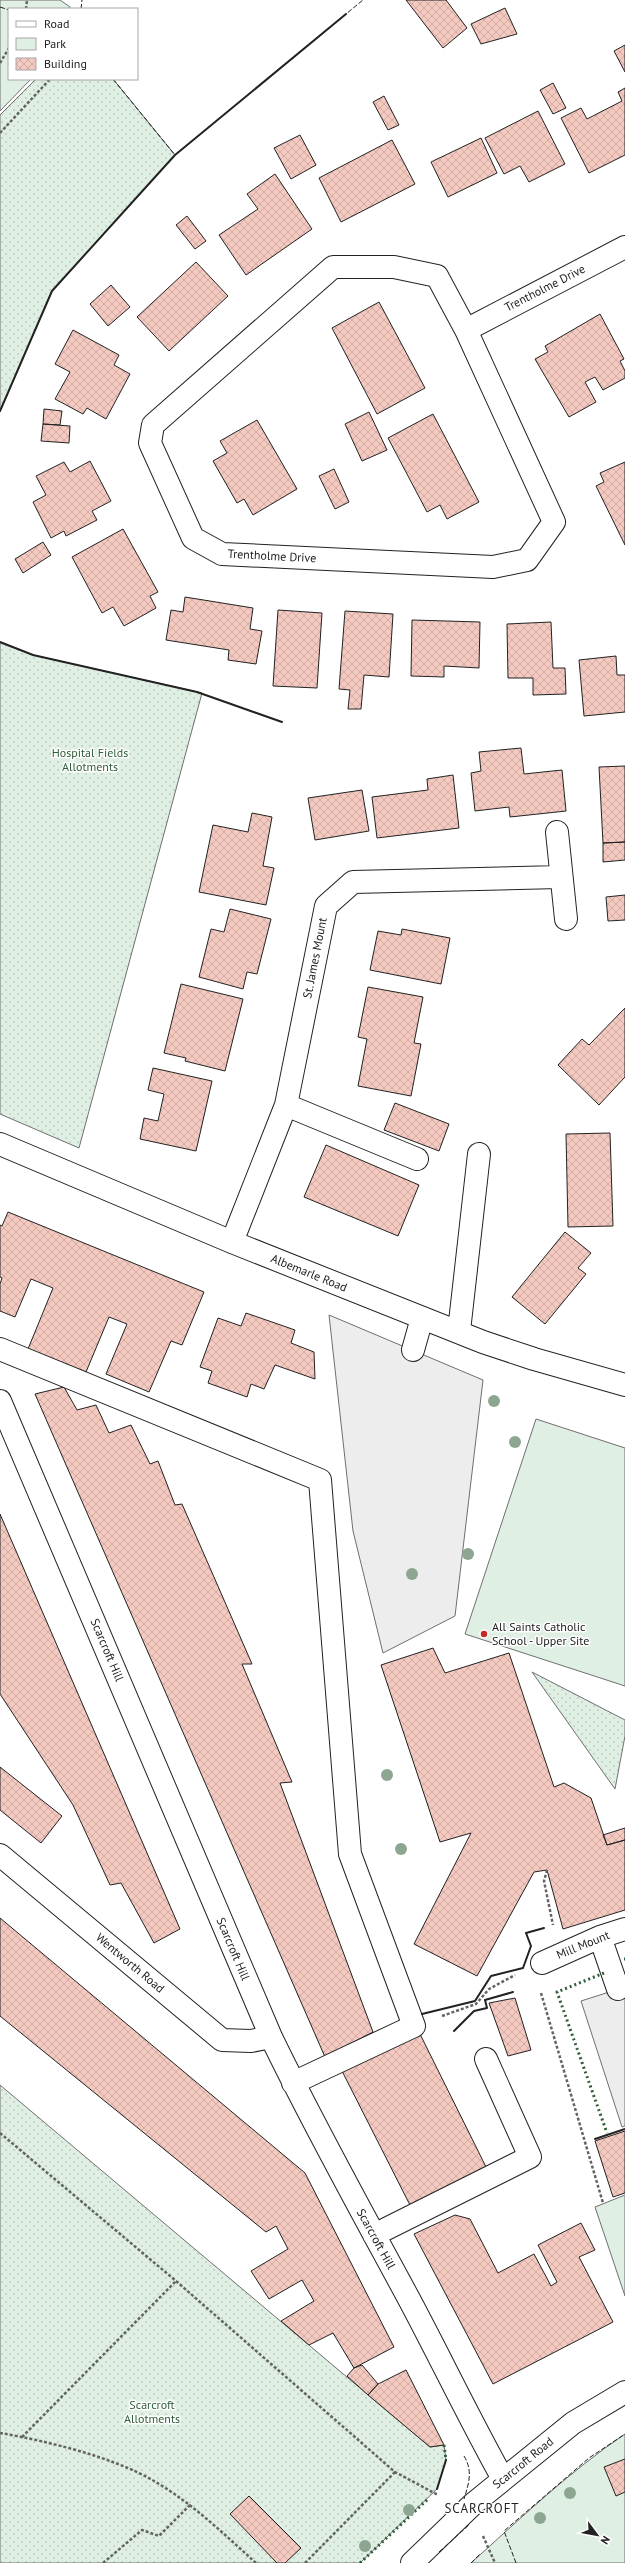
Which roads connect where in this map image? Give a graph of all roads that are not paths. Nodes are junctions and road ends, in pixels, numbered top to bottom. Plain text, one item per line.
1 (625, 247) edge
2 (466, 330) junction
3 (557, 832) dead end
4 (560, 877) junction
5 (566, 919) dead end
6 (286, 1105) junction
7 (0, 1144) edge
8 (479, 1154) dead end
9 (417, 1159) dead end
10 (232, 1242) junction
11 (422, 1318) junction
12 (459, 1331) junction
13 (0, 1349) edge
14 (413, 1350) dead end
15 (625, 1385) edge
16 (0, 1401) edge
17 (0, 1855) edge
18 (625, 1929) edge
19 (600, 1937) junction
20 (545, 1961) road end
21 (618, 1989) dead end
22 (271, 2037) junction
23 (486, 2059) dead end
24 (293, 2083) junction
25 (374, 2234) junction
26 (625, 2392) edge
27 (503, 2479) junction
28 (412, 2563) edge

1 - 2 street, Trentholme Drive
2 - 2 street, Trentholme Drive
3 - 4 street
4 - 5 street
4 - 6 street, St. James Mount
6 - 9 street
6 - 10 street, St. James Mount
7 - 10 street, Albemarle Road
8 - 12 street
10 - 11 street, Albemarle Road
11 - 12 street, Albemarle Road
11 - 14 street
12 - 15 street, Albemarle Road
13 - 24 street
16 - 22 street, Scarcroft Hill
17 - 22 street, Wentworth Road
18 - 19 street, Mill Mount
19 - 20 street, Mill Mount
19 - 21 street
22 - 24 street, Scarcroft Hill
23 - 25 street
24 - 25 street, Scarcroft Hill
25 - 27 street, Scarcroft Hill
26 - 27 street, Scarcroft Road
27 - 28 street, Scarcroft Road

